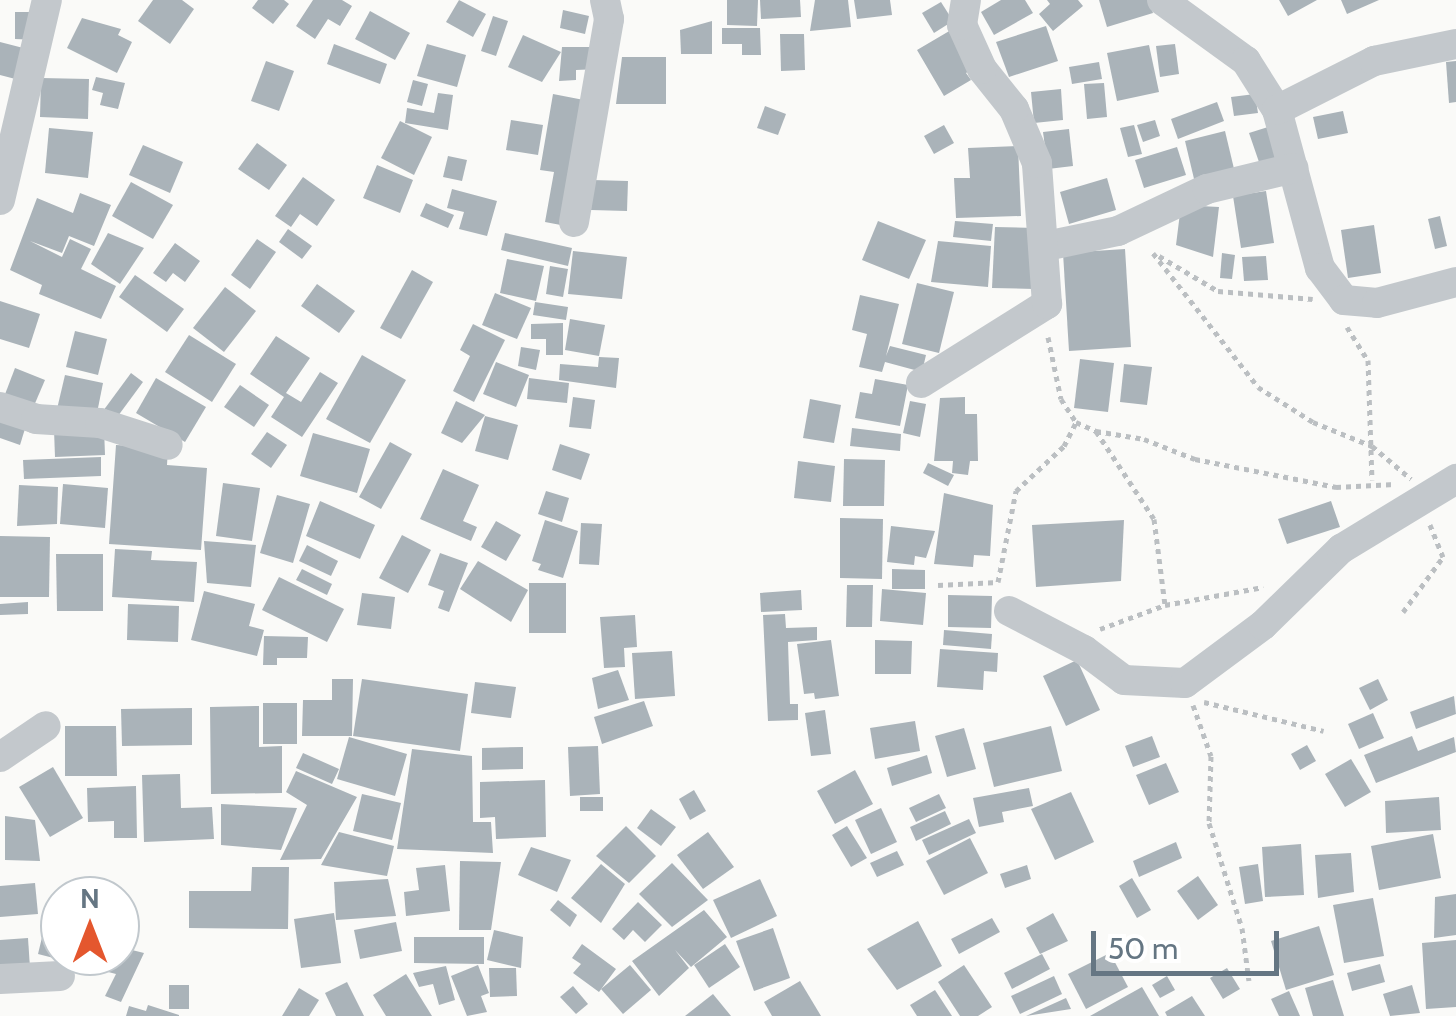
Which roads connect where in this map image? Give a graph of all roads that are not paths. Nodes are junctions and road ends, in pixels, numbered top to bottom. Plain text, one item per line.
1 (47, 0) edge
2 (605, 0) edge
3 (966, 0) edge
4 (1162, 0) edge
5 (1456, 44) edge
6 (1277, 110) junction
7 (1294, 168) junction
8 (0, 200) edge
9 (574, 222) dead end
10 (1046, 246) junction
11 (1456, 282) edge
12 (921, 383) dead end
13 (0, 408) edge
14 (168, 445) dead end
15 (1456, 479) edge
16 (1009, 611) dead end
17 (46, 726) dead end
18 (0, 756) edge
19 (60, 976) dead end
20 (0, 979) edge

1 - 8 street
2 - 9 street
3 - 10 street
4 - 6 street
5 - 6 street
6 - 7 street
7 - 10 street
7 - 11 street
10 - 12 street
13 - 14 street
15 - 16 street
17 - 18 street
19 - 20 street

